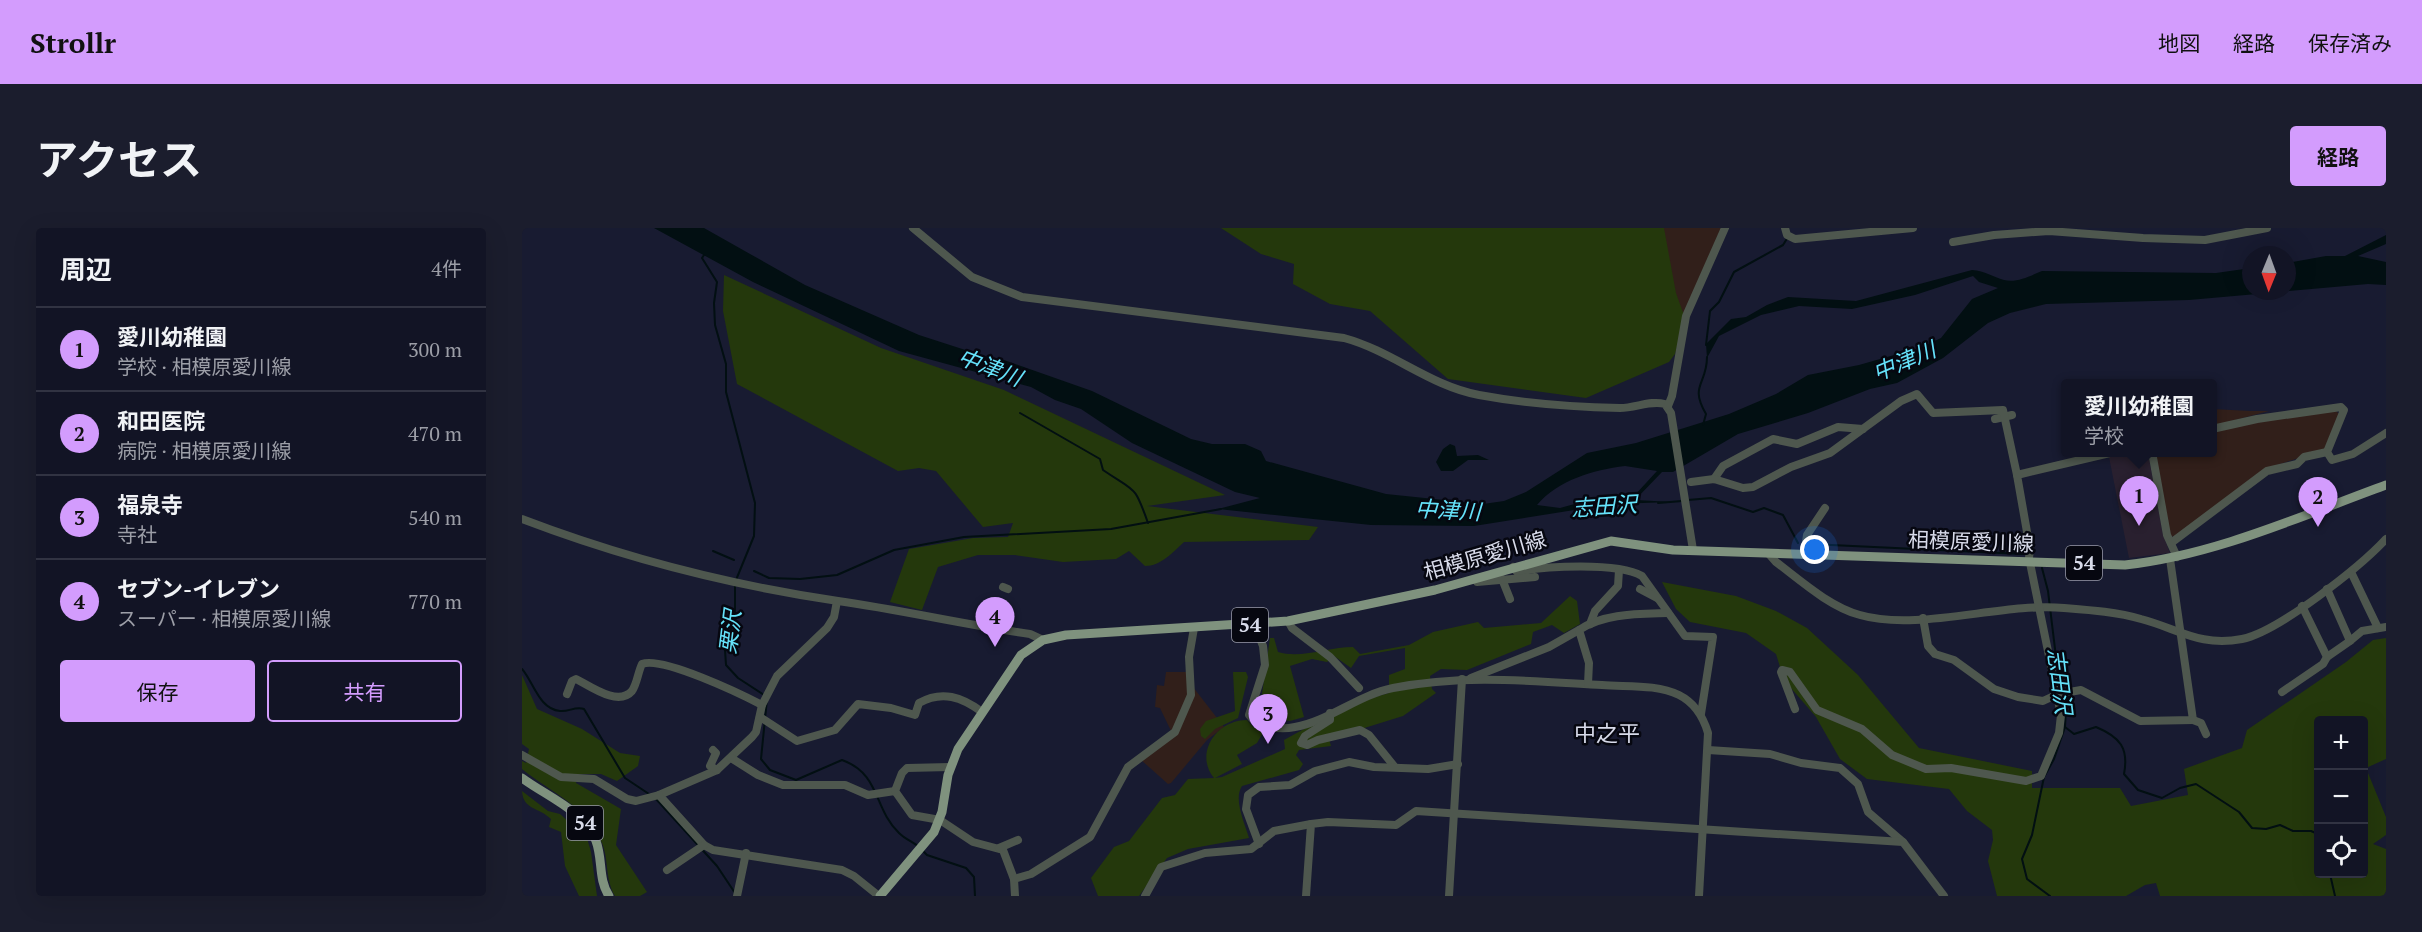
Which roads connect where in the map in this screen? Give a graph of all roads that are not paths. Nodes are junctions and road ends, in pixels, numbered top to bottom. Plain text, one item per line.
1 (913, 228) edge
2 (1725, 228) edge
3 (1785, 228) edge
4 (1913, 228) edge
5 (2267, 228) edge
6 (1976, 232) edge
7 (1953, 242) dead end
8 (1669, 410) junction
9 (2008, 416) junction
10 (1995, 419) dead end
11 (2217, 428) edge
12 (1863, 429) junction
13 (2386, 434) edge
14 (2328, 452) junction
15 (2096, 457) edge
16 (2153, 457) edge
17 (2017, 475) junction
18 (1714, 479) junction
19 (1690, 482) dead end
20 (2386, 485) edge
21 (1825, 508) dead end
22 (522, 519) edge
23 (2386, 539) edge
24 (2171, 543) junction
25 (1692, 546) junction
26 (1769, 554) junction
27 (1804, 555) junction
28 (2173, 558) junction
29 (2030, 562) junction
30 (1513, 567) junction
31 (1619, 570) junction
32 (2351, 572) junction
33 (1535, 577) dead end
34 (1475, 578) junction
35 (1502, 579) junction
36 (1640, 589) dead end
37 (2326, 589) junction
38 (1510, 599) dead end
39 (1659, 599) junction
40 (837, 601) junction
41 (2302, 606) junction
42 (2043, 609) junction
43 (1668, 614) junction
44 (1923, 618) junction
45 (1288, 621) junction
46 (1255, 624) junction
47 (1590, 624) junction
48 (1194, 628) junction
49 (2382, 628) edge
50 (1579, 630) junction
51 (2181, 634) junction
52 (1043, 640) junction
53 (2350, 641) junction
54 (2327, 657) junction
55 (1466, 679) junction
56 (1588, 684) junction
57 (1359, 688) dead end
58 (2282, 693) dead end
59 (567, 694) dead end
60 (2061, 694) junction
61 (763, 703) junction
62 (1795, 709) dead end
63 (982, 712) junction
64 (1330, 713) junction
65 (1701, 714) junction
66 (761, 718) junction
67 (2193, 720) junction
68 (2206, 734) dead end
69 (713, 750) dead end
70 (1708, 750) junction
71 (522, 754) edge
72 (731, 758) junction
73 (1458, 764) junction
74 (1394, 766) junction
75 (950, 767) junction
76 (717, 771) junction
77 (522, 778) edge
78 (895, 791) junction
79 (659, 795) junction
80 (1454, 813) junction
81 (940, 820) junction
82 (1311, 824) junction
83 (1704, 829) junction
84 (1018, 840) dead end
85 (1903, 842) junction
86 (1259, 844) junction
87 (704, 845) junction
88 (999, 848) junction
89 (746, 853) junction
90 (667, 870) dead end
91 (1014, 881) junction
92 (609, 896) edge
93 (737, 896) edge
94 (879, 896) edge
95 (1015, 896) edge
96 (1019, 896) edge
97 (1145, 896) edge
98 (1306, 896) edge
99 (1449, 896) edge
100 (1699, 896) edge
101 (1944, 896) edge

1 - 8 street
2 - 8 street
3 - 4 street
5 - 6 street
6 - 7 street
8 - 25 street
9 - 10 street
9 - 12 street
9 - 17 street
11 - 14 street
12 - 18 street
12 - 18 street
13 - 14 street
14 - 24 street
15 - 17 street
16 - 24 street
17 - 29 street
18 - 19 street
20 - 28 main road, 相模原愛川線 / 54
21 - 27 street
22 - 40 street
23 - 32 street
24 - 28 street
25 - 26 main road, 相模原愛川線 / 54
25 - 30 main road, 相模原愛川線 / 54
26 - 27 main road, 相模原愛川線 / 54
26 - 44 street
27 - 29 main road, 相模原愛川線 / 54
28 - 29 main road, 相模原愛川線 / 54
28 - 51 street
29 - 42 street
30 - 31 street
30 - 34 main road, 相模原愛川線 / 54
31 - 39 street
31 - 47 street
32 - 37 street
32 - 49 street
33 - 35 street
34 - 35 street
34 - 45 main road, 相模原愛川線 / 54
35 - 38 street
36 - 39 street
37 - 41 street
37 - 53 street
39 - 43 street
40 - 52 street
40 - 61 street
41 - 51 street
41 - 54 street
42 - 44 street
42 - 51 street
42 - 60 street
43 - 47 street
43 - 65 street
44 - 60 street
45 - 46 main road, 相模原愛川線 / 54
45 - 57 street
46 - 48 main road, 相模原愛川線 / 54
46 - 64 street
47 - 50 street
48 - 52 main road, 相模原愛川線 / 54
48 - 91 street
49 - 53 street
50 - 55 street
50 - 56 street
51 - 67 street
52 - 63 main road, 相模原愛川線 / 54
53 - 54 street
54 - 58 street
55 - 56 street
55 - 64 street
55 - 73 street
56 - 65 street
59 - 61 street
60 - 62 street
60 - 67 street
61 - 66 street
63 - 66 street
63 - 75 main road, 相模原愛川線 / 54
64 - 74 street
65 - 70 street
66 - 72 street
67 - 68 street
69 - 76 street
70 - 83 street
70 - 85 street
71 - 79 street
72 - 76 street
72 - 78 street
73 - 74 street
73 - 80 street
74 - 86 street
75 - 78 street
75 - 81 main road, 相模原愛川線 / 54
76 - 79 street
77 - 92 main road, 54
78 - 81 street
79 - 87 street
80 - 82 street
80 - 83 street
80 - 99 street
81 - 88 street
81 - 94 main road, 相模原愛川線 / 54
82 - 86 street
82 - 98 street
83 - 85 street
83 - 100 street
84 - 88 street
85 - 101 street
86 - 97 street
87 - 89 street
87 - 90 street
88 - 91 street
89 - 93 street
89 - 94 street
91 - 95 street
91 - 96 street

